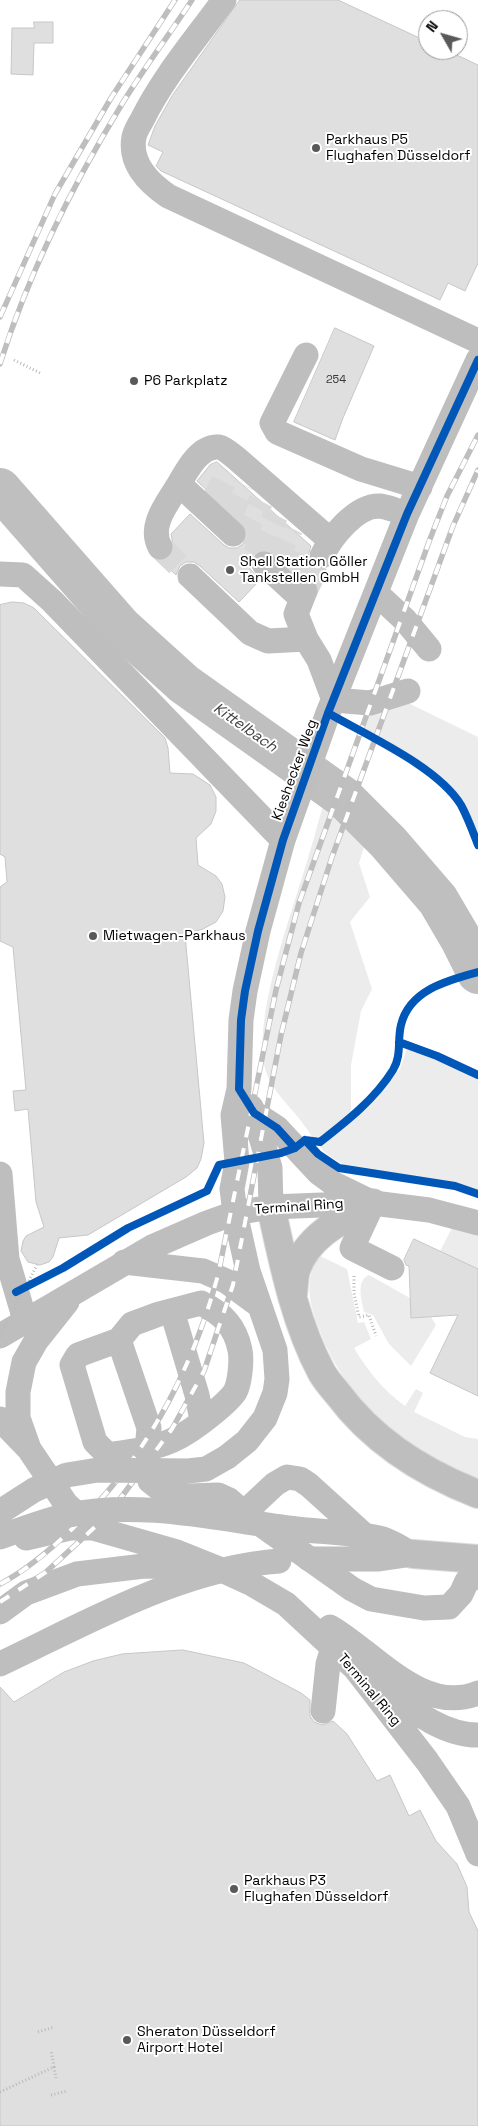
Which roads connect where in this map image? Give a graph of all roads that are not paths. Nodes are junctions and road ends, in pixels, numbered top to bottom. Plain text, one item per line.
1 (224, 0) edge
2 (478, 340) edge
3 (306, 355) dead end
4 (478, 360) edge
5 (420, 487) junction
6 (407, 514) junction
7 (160, 547) tunnel mouth
8 (0, 574) edge
9 (190, 576) tunnel mouth
10 (284, 578) tunnel mouth
11 (376, 593) junction
12 (306, 639) junction
13 (429, 648) dead end
14 (408, 691) dead end
15 (334, 700) junction
16 (283, 840) junction
17 (239, 1089) junction
18 (254, 1113) junction
19 (236, 1162) junction
20 (0, 1174) edge
21 (373, 1202) junction
22 (271, 1207) junction
23 (235, 1214) junction
24 (478, 1223) edge
25 (124, 1262) junction
26 (392, 1268) dead end
27 (76, 1290) junction
28 (293, 1295) junction
29 (260, 1306) junction
30 (172, 1311) junction
31 (25, 1320) junction
32 (0, 1336) edge
33 (118, 1340) junction
34 (0, 1419) edge
35 (202, 1420) junction
36 (29, 1449) junction
37 (147, 1449) junction
38 (48, 1476) junction
39 (478, 1494) edge
40 (0, 1512) edge
41 (244, 1512) junction
42 (93, 1528) junction
43 (7, 1541) edge
44 (478, 1549) edge
45 (413, 1554) junction
46 (478, 1559) edge
47 (217, 1568) junction
48 (478, 1576) edge
49 (286, 1604) junction
50 (0, 1612) edge
51 (333, 1648) junction
52 (0, 1664) edge
53 (355, 1668) junction
54 (478, 1693) edge
55 (322, 1711) dead end
56 (478, 1734) edge
57 (478, 1854) edge

1 - 2 street
3 - 5 street
4 - 5 street, Kieshecker Weg
5 - 6 street, Kieshecker Weg
6 - 7 street
6 - 11 street, Kieshecker Weg
8 - 16 street
9 - 12 street
10 - 12 street
11 - 13 street
11 - 15 street, Kieshecker Weg
12 - 15 street
14 - 15 street
15 - 16 street, Kieshecker Weg
16 - 17 street, Kieshecker Weg
17 - 18 street
17 - 19 street, Kieshecker Weg
18 - 21 street
18 - 22 street
19 - 22 street, Kieshecker Weg
19 - 23 street, Kieshecker Weg
20 - 31 street
21 - 22 street, Terminal Ring
21 - 24 street, Terminal Ring
21 - 26 street
21 - 28 highway
22 - 23 street, Terminal Ring
22 - 28 highway
23 - 25 street, Terminal Ring
23 - 29 street, Kieshecker Weg
25 - 27 street, Terminal Ring
25 - 29 street
27 - 31 street, Terminal Ring
27 - 36 street, Terminal Ring
28 - 39 highway
29 - 40 street, Kieshecker Weg, bridge
30 - 33 street
30 - 35 street
30 - 35 street
31 - 32 street, Terminal Ring
33 - 37 street
33 - 37 street
34 - 36 street, Terminal Ring
35 - 37 street
36 - 38 street, Terminal Ring
37 - 41 street
38 - 42 street, Terminal Ring
38 - 43 street
41 - 44 street
41 - 48 street
42 - 43 street, Terminal Ring
42 - 47 street, Terminal Ring
43 - 45 street, bridge
45 - 46 highway
45 - 52 street, bridge
47 - 49 street, Terminal Ring
47 - 50 street, Terminal Ring
49 - 51 street, Terminal Ring
49 - 54 street
51 - 53 street, Terminal Ring
51 - 55 street
53 - 56 street
53 - 57 street, Terminal Ring

